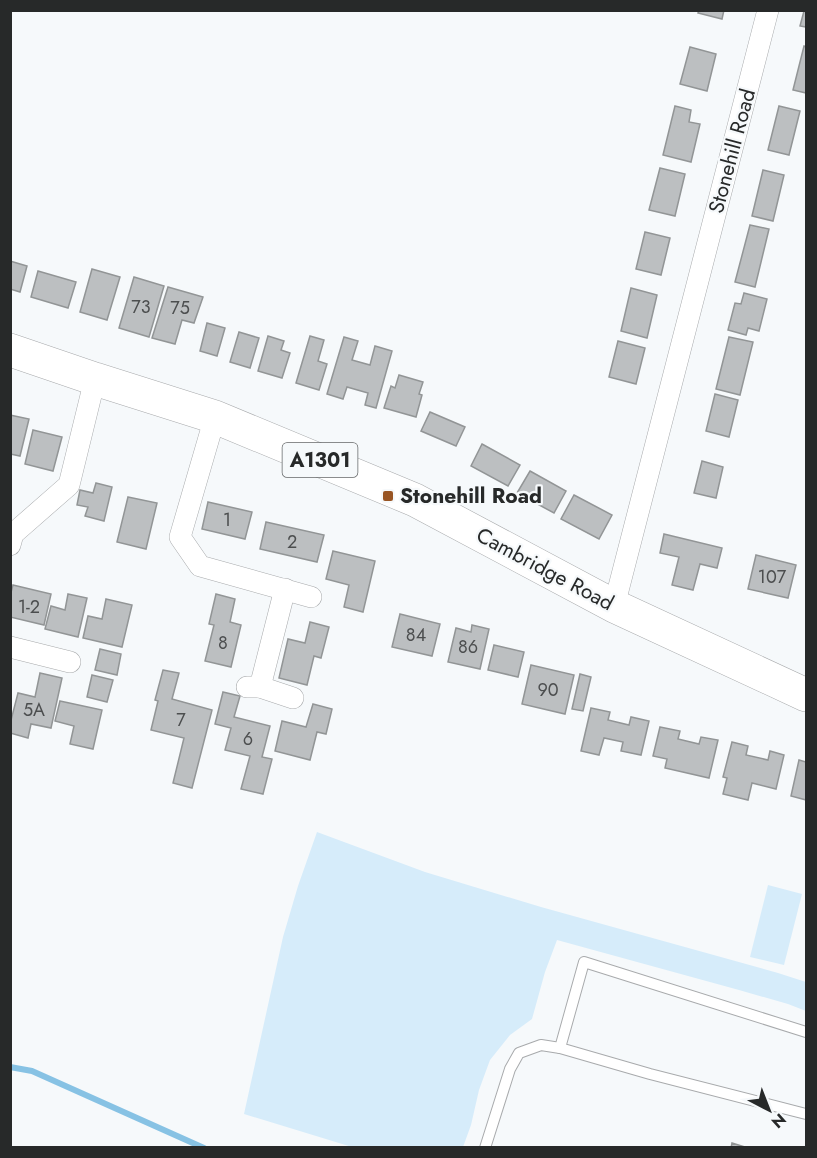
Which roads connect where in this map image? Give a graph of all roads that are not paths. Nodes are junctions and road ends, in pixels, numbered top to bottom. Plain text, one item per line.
1 (768, 10) edge
2 (10, 350) edge
3 (95, 379) junction
4 (214, 417) junction
5 (10, 544) edge
6 (285, 589) junction
7 (311, 597) dead end
8 (614, 606) junction
9 (10, 647) edge
10 (70, 662) dead end
11 (807, 695) edge
12 (293, 698) dead end
13 (807, 1032) edge
14 (560, 1048) junction
15 (807, 1114) edge
16 (485, 1148) edge

1 - 8 street, Stonehill Road
2 - 3 main road, Cambridge Road / A1301
3 - 4 main road, Cambridge Road / A1301
3 - 5 street
4 - 6 street
4 - 8 main road, Cambridge Road / A1301
6 - 7 street
6 - 12 street
8 - 11 main road, Cambridge Road / A1301
9 - 10 street
13 - 14 lane
14 - 15 lane
14 - 16 lane

